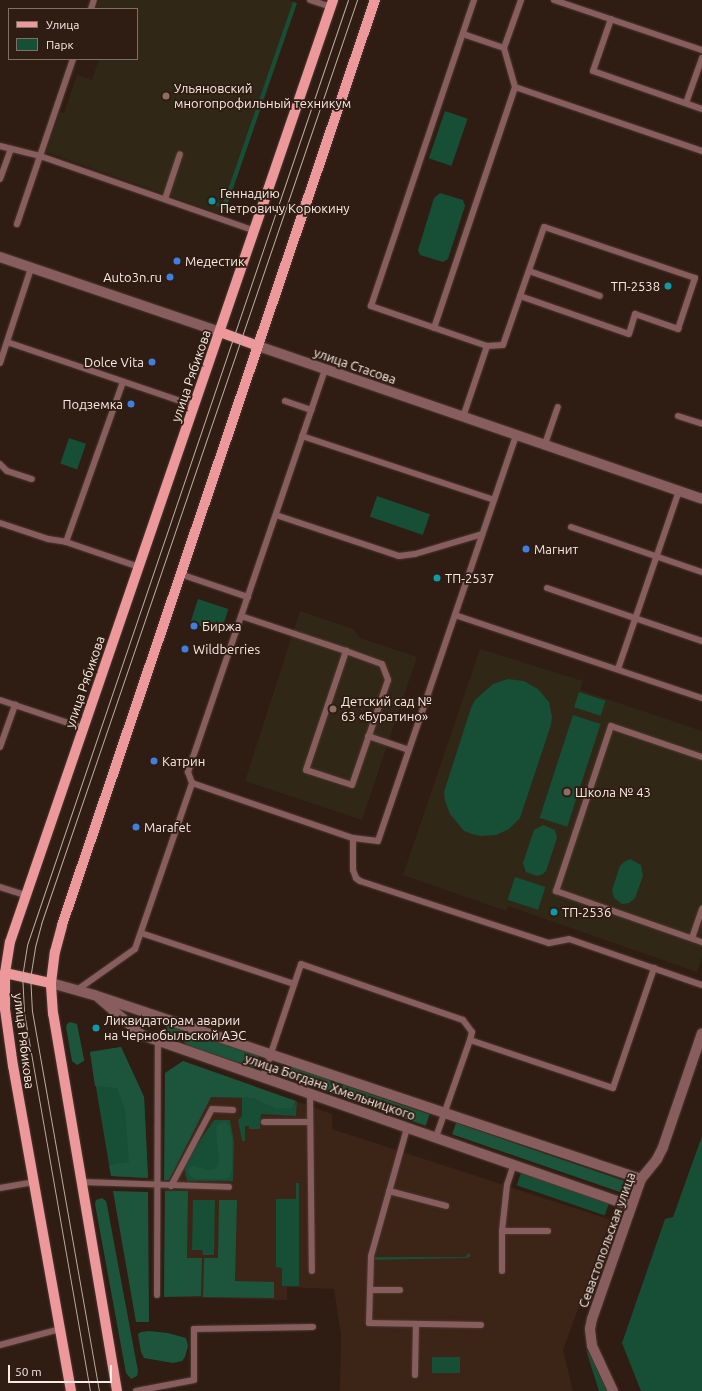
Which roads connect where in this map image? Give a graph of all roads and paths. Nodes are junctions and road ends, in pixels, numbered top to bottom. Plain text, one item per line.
1 (310, 0) edge
2 (375, 0) edge
3 (474, 0) edge
4 (521, 0) edge
5 (554, 0) edge
6 (332, 4) edge
7 (611, 19) junction
8 (463, 34) junction
9 (504, 48) junction
10 (702, 50) edge
11 (702, 58) edge
12 (73, 60) edge
13 (515, 87) junction
14 (686, 103) junction
15 (702, 109) edge
16 (0, 146) edge
17 (11, 149) junction
18 (702, 151) edge
19 (180, 154) dead end
20 (40, 156) junction
21 (0, 179) edge
22 (165, 199) junction
23 (17, 224) dead end
24 (255, 231) junction
25 (0, 257) edge
26 (31, 268) junction
27 (529, 271) junction
28 (520, 296) junction
29 (600, 296) dead end
30 (434, 328) junction
31 (220, 332) junction
32 (6, 342) junction
33 (258, 346) junction
34 (487, 346) junction
35 (0, 362) edge
36 (325, 369) junction
37 (123, 382) junction
38 (285, 401) dead end
39 (194, 406) junction
40 (558, 407) dead end
41 (311, 410) junction
42 (463, 416) junction
43 (678, 416) dead end
44 (702, 424) edge
45 (516, 435) junction
46 (302, 436) junction
47 (545, 444) junction
48 (0, 464) edge
49 (32, 479) dead end
50 (679, 491) junction
51 (702, 499) edge
52 (494, 500) junction
53 (276, 514) junction
54 (0, 523) edge
55 (571, 527) dead end
56 (482, 534) junction
57 (66, 542) junction
58 (656, 557) junction
59 (139, 567) junction
60 (702, 572) edge
61 (180, 574) junction
62 (547, 588) dead end
63 (248, 597) junction
64 (455, 615) junction
65 (241, 616) junction
66 (636, 619) junction
67 (702, 641) edge
68 (346, 651) junction
69 (618, 669) junction
70 (702, 698) edge
71 (0, 700) edge
72 (15, 705) junction
73 (83, 728) junction
74 (368, 736) junction
75 (0, 747) edge
76 (409, 750) junction
77 (702, 757) edge
78 (192, 783) junction
79 (353, 838) junction
80 (0, 887) edge
81 (25, 895) junction
82 (702, 908) edge
83 (141, 933) junction
84 (692, 938) junction
85 (702, 942) edge
86 (654, 968) junction
87 (5, 974) junction
88 (51, 983) junction
89 (294, 984) junction
90 (702, 985) edge
91 (77, 990) junction
92 (94, 994) junction
93 (702, 1033) edge
94 (470, 1040) junction
95 (158, 1041) junction
96 (270, 1054) junction
97 (263, 1077) junction
98 (310, 1094) junction
99 (233, 1110) dead end
100 (444, 1112) junction
101 (264, 1122) dead end
102 (310, 1122) junction
103 (407, 1128) junction
104 (436, 1138) junction
105 (514, 1164) junction
106 (641, 1179) junction
107 (33, 1182) junction
108 (82, 1182) junction
109 (158, 1186) junction
110 (171, 1186) junction
111 (229, 1187) dead end
112 (0, 1188) edge
113 (389, 1191) junction
114 (446, 1206) dead end
115 (631, 1206) junction
116 (502, 1231) junction
117 (548, 1231) dead end
118 (312, 1271) dead end
119 (502, 1271) dead end
120 (370, 1290) junction
121 (400, 1290) dead end
122 (157, 1295) dead end
123 (416, 1324) junction
124 (480, 1325) dead end
125 (313, 1328) dead end
126 (60, 1329) junction
127 (0, 1345) edge
128 (415, 1375) dead end
129 (71, 1391) edge
130 (117, 1391) edge
131 (136, 1391) edge
132 (612, 1391) edge

1 - 6 lane
2 - 33 main road
3 - 8 lane
4 - 9 lane
5 - 7 lane
6 - 24 main road, улица Рябикова
7 - 10 lane
7 - 14 lane
8 - 9 lane
8 - 30 lane
9 - 13 lane
11 - 14 lane
12 - 20 lane
13 - 18 lane
13 - 30 lane
14 - 15 lane
16 - 17 lane
17 - 20 lane
17 - 21 lane
19 - 22 lane
20 - 22 lane
20 - 23 lane
22 - 24 lane
24 - 31 main road, улица Рябикова
25 - 26 street, улица Стасова
26 - 31 street, улица Стасова
26 - 32 lane
27 - 28 lane
27 - 28 lane
27 - 29 lane
28 - 34 lane
30 - 34 lane
31 - 33 main road, улица Стасова
31 - 39 main road, улица Рябикова
32 - 35 lane
32 - 37 lane
33 - 36 street, улица Стасова
33 - 61 main road
34 - 42 lane
36 - 41 lane
36 - 42 street, улица Стасова
37 - 39 lane
37 - 57 lane
38 - 41 lane
39 - 59 main road, улица Рябикова
40 - 47 lane
41 - 46 lane
42 - 45 street, улица Стасова
43 - 44 lane
45 - 47 street, улица Стасова
45 - 52 lane
46 - 52 lane
46 - 53 lane
47 - 50 street, улица Стасова
48 - 49 lane
50 - 51 street, улица Стасова
50 - 58 lane
52 - 56 lane
53 - 56 lane
53 - 63 lane
54 - 57 lane
55 - 58 lane
56 - 64 lane
57 - 59 lane
58 - 60 lane
58 - 66 lane
59 - 73 main road, улица Рябикова
61 - 63 lane
61 - 88 main road
62 - 66 lane
63 - 65 lane
64 - 69 lane
64 - 76 lane
65 - 68 lane
65 - 78 lane
66 - 67 lane
66 - 69 lane
68 - 74 lane
68 - 74 lane
69 - 70 lane
71 - 72 lane
72 - 73 lane
72 - 75 lane
73 - 81 main road, улица Рябикова
74 - 76 lane
76 - 79 lane
77 - 84 lane
78 - 79 lane
78 - 83 lane
79 - 86 lane
80 - 81 lane
81 - 87 main road, улица Рябикова
82 - 84 lane
83 - 89 lane
83 - 91 lane
84 - 85 lane
86 - 90 lane
86 - 94 lane
87 - 88 main road, улица Богдана Хмельницкого
87 - 107 main road, улица Рябикова
88 - 91 street, улица Богдана Хмельницкого
88 - 108 main road
89 - 94 lane
89 - 96 lane
91 - 92 street, улица Богдана Хмельницкого
92 - 95 street, улица Богдана Хмельницкого
92 - 96 street
93 - 106 street, Севастопольская улица
94 - 100 lane
95 - 97 street, улица Богдана Хмельницкого
95 - 109 lane
96 - 97 lane
96 - 100 street
97 - 98 street, улица Богдана Хмельницкого
98 - 102 lane
98 - 103 street, улица Богдана Хмельницкого
99 - 110 lane
100 - 104 lane
100 - 106 street
101 - 102 lane
102 - 118 lane
103 - 104 street, улица Богдана Хмельницкого
103 - 113 lane
104 - 105 street, улица Богдана Хмельницкого
105 - 115 street, улица Богдана Хмельницкого
105 - 116 lane
106 - 115 street, Севастопольская улица
107 - 112 lane
107 - 126 main road, улица Рябикова
108 - 109 lane
108 - 130 main road
109 - 110 lane
109 - 122 lane
110 - 111 lane
113 - 114 lane
113 - 120 lane
115 - 132 street, Севастопольская улица
116 - 117 lane
116 - 119 lane
120 - 121 lane
120 - 123 lane
123 - 124 lane
123 - 128 lane
125 - 131 lane
126 - 127 lane
126 - 129 main road, улица Рябикова

